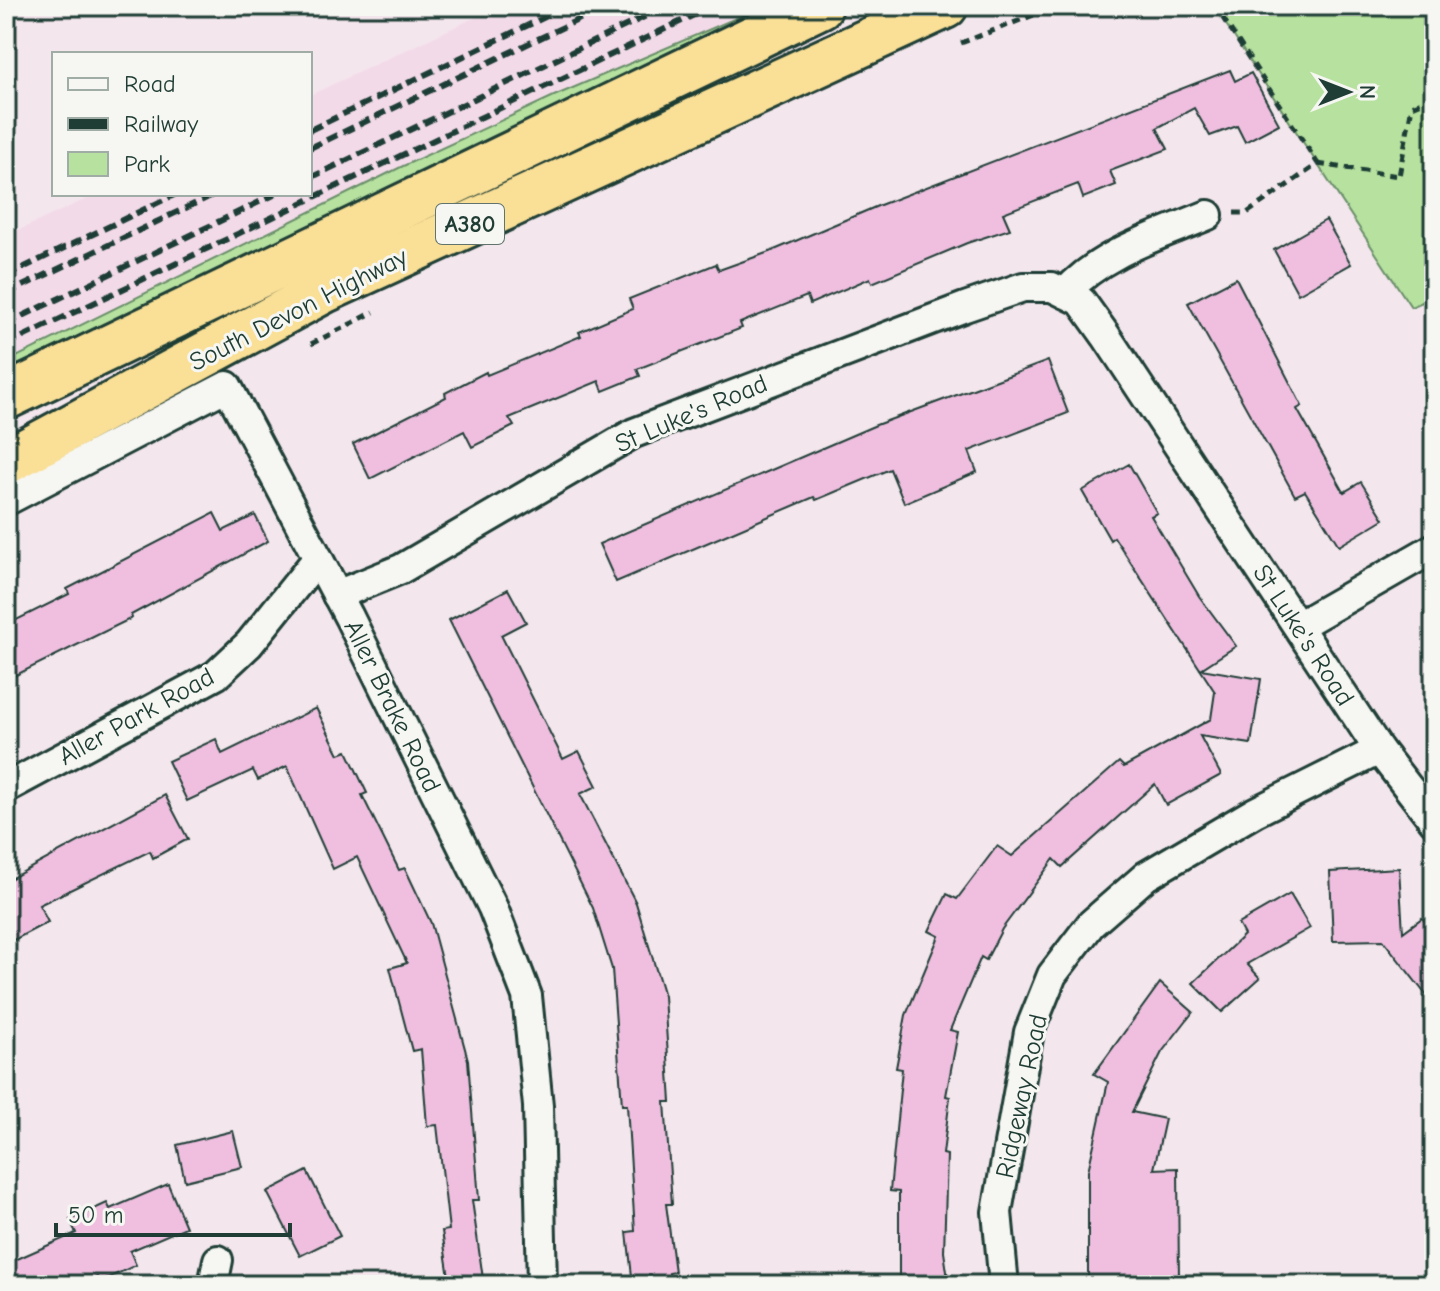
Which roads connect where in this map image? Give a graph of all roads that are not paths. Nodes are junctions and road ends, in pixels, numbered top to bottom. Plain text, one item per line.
1 (820, 6) edge
2 (945, 6) edge
3 (1208, 215) road end
4 (1065, 293) junction
5 (6, 397) edge
6 (6, 462) edge
7 (6, 501) edge
8 (1434, 548) edge
9 (318, 558) junction
10 (337, 595) junction
11 (1298, 626) junction
12 (1379, 750) junction
13 (6, 788) edge
14 (1434, 821) edge
15 (542, 1285) edge
16 (1004, 1285) edge

1 - 5 highway, South Devon Highway / A380
2 - 6 highway, South Devon Highway / A380
3 - 4 street
4 - 10 street, St Luke's Road
4 - 11 street, St Luke's Road
7 - 9 street, Aller Brake Road
8 - 11 street
9 - 10 street, Aller Brake Road
9 - 13 street, Aller Park Road
10 - 15 street, Aller Brake Road
11 - 12 street, St Luke's Road
12 - 14 street, St Luke's Road
12 - 16 street, Ridgeway Road

